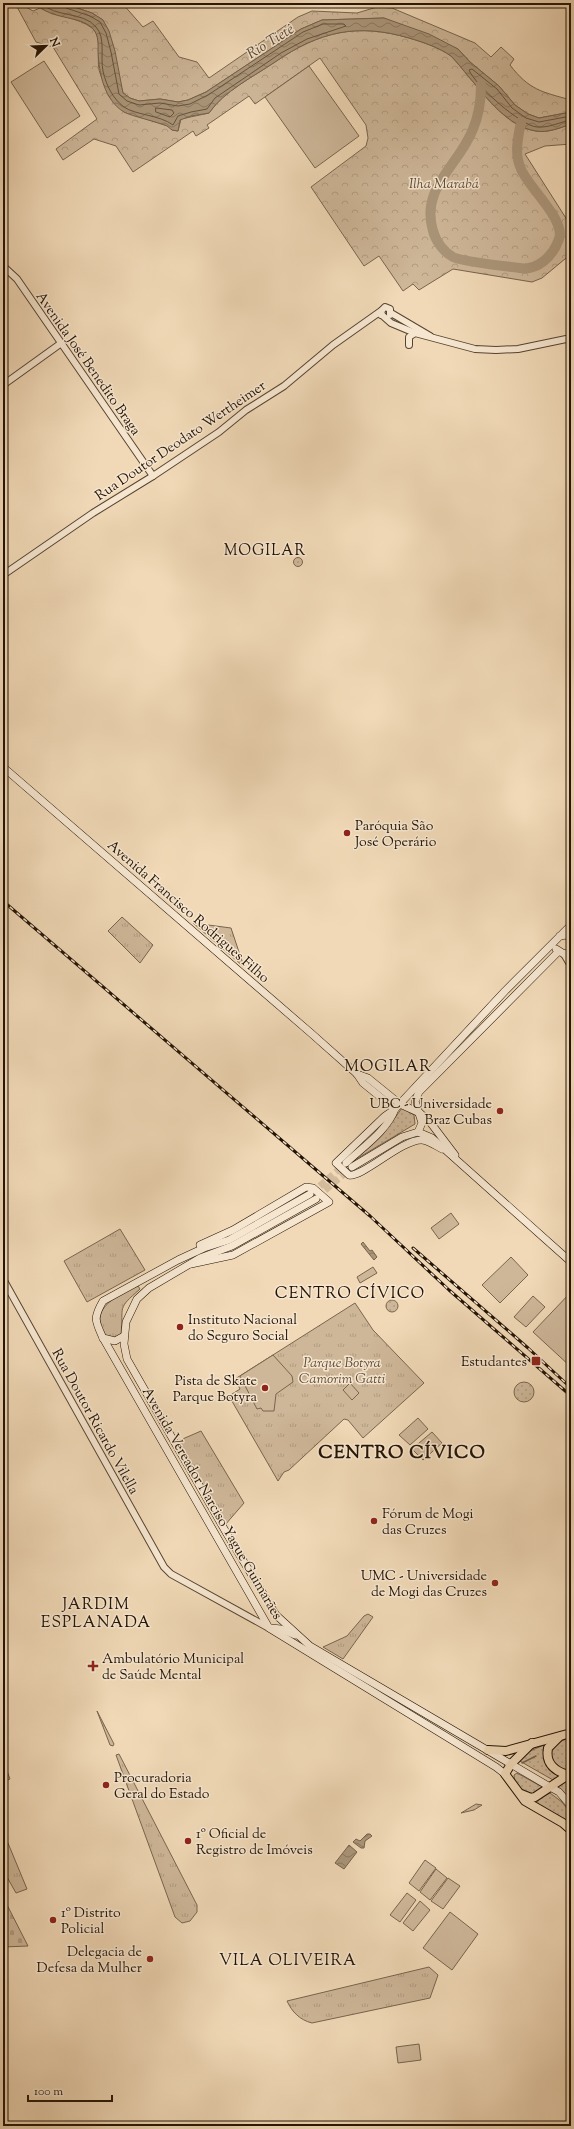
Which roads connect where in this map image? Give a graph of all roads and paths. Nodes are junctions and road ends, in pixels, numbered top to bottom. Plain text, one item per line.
1 (3, 266) edge
2 (382, 314) junction
3 (415, 333) junction
4 (431, 337) junction
5 (571, 338) edge
6 (60, 344) junction
7 (409, 345) dead end
8 (3, 385) edge
9 (153, 476) junction
10 (3, 575) edge
11 (3, 768) edge
12 (571, 925) edge
13 (558, 938) junction
14 (571, 938) edge
15 (571, 952) edge
16 (561, 953) junction
17 (571, 966) edge
18 (397, 1107) junction
19 (420, 1113) junction
20 (418, 1132) junction
21 (442, 1149) junction
22 (462, 1165) junction
23 (178, 1260) junction
24 (571, 1262) edge
25 (189, 1264) junction
26 (3, 1279) edge
27 (124, 1336) junction
28 (103, 1338) junction
29 (276, 1615) junction
30 (268, 1625) junction
31 (299, 1637) junction
32 (571, 1733) edge
33 (561, 1735) junction
34 (532, 1742) junction
35 (488, 1750) junction
36 (511, 1764) junction
37 (505, 1774) junction
38 (570, 1774) edge
39 (550, 1787) junction
40 (518, 1793) junction
41 (571, 1806) edge
42 (571, 1830) edge

1 - 6 street, Avenida José Benedito Braga
2 - 3 street
2 - 4 street, Rua Doutor Deodato Wertheimer
2 - 9 street, Rua Doutor Deodato Wertheimer
3 - 4 street
3 - 7 street
4 - 5 street
6 - 8 street
6 - 9 street, Avenida José Benedito Braga
9 - 10 street, Rua Doutor Deodato Wertheimer
11 - 18 main road, Avenida Francisco Rodrigues Filho
12 - 13 main road
13 - 14 main road
13 - 16 main road
13 - 18 main road
15 - 16 main road
16 - 17 street
16 - 19 main road
18 - 19 main road, Avenida Francisco Rodrigues Filho
18 - 20 main road
18 - 21 main road
19 - 20 main road
19 - 22 main road, Avenida Francisco Rodrigues Filho
20 - 21 main road, Avenida Francisco Rodrigues Filho
21 - 22 main road, Avenida Francisco Rodrigues Filho
22 - 24 main road, Avenida Francisco Rodrigues Filho
23 - 25 main road
23 - 25 main road
23 - 28 main road, Avenida Vereador Narciso Yague Guimarães
25 - 27 main road
26 - 30 street, Rua Doutor Ricardo Vilella
27 - 28 main road
27 - 29 main road, Avenida Vereador Narciso Yague Guimarães
28 - 30 main road, Avenida Vereador Narciso Yague Guimarães
29 - 30 main road
29 - 31 main road, Avenida Vereador Narciso Yague Guimarães
30 - 31 main road
30 - 37 main road, Avenida Vereador Narciso Yague Guimarães
31 - 35 main road, Avenida Vereador Narciso Yague Guimarães
32 - 33 main road
33 - 34 main road
33 - 38 main road
34 - 35 main road
34 - 36 main road
35 - 36 main road, Avenida Vereador Narciso Yague Guimarães
36 - 37 main road
36 - 39 main road, Avenida Vereador Narciso Yague Guimarães
37 - 40 main road, Avenida Vereador Narciso Yague Guimarães
38 - 39 main road
39 - 40 main road
39 - 41 main road, Avenida Vereador Narciso Yague Guimarães
40 - 42 main road, Avenida Vereador Narciso Yague Guimarães

